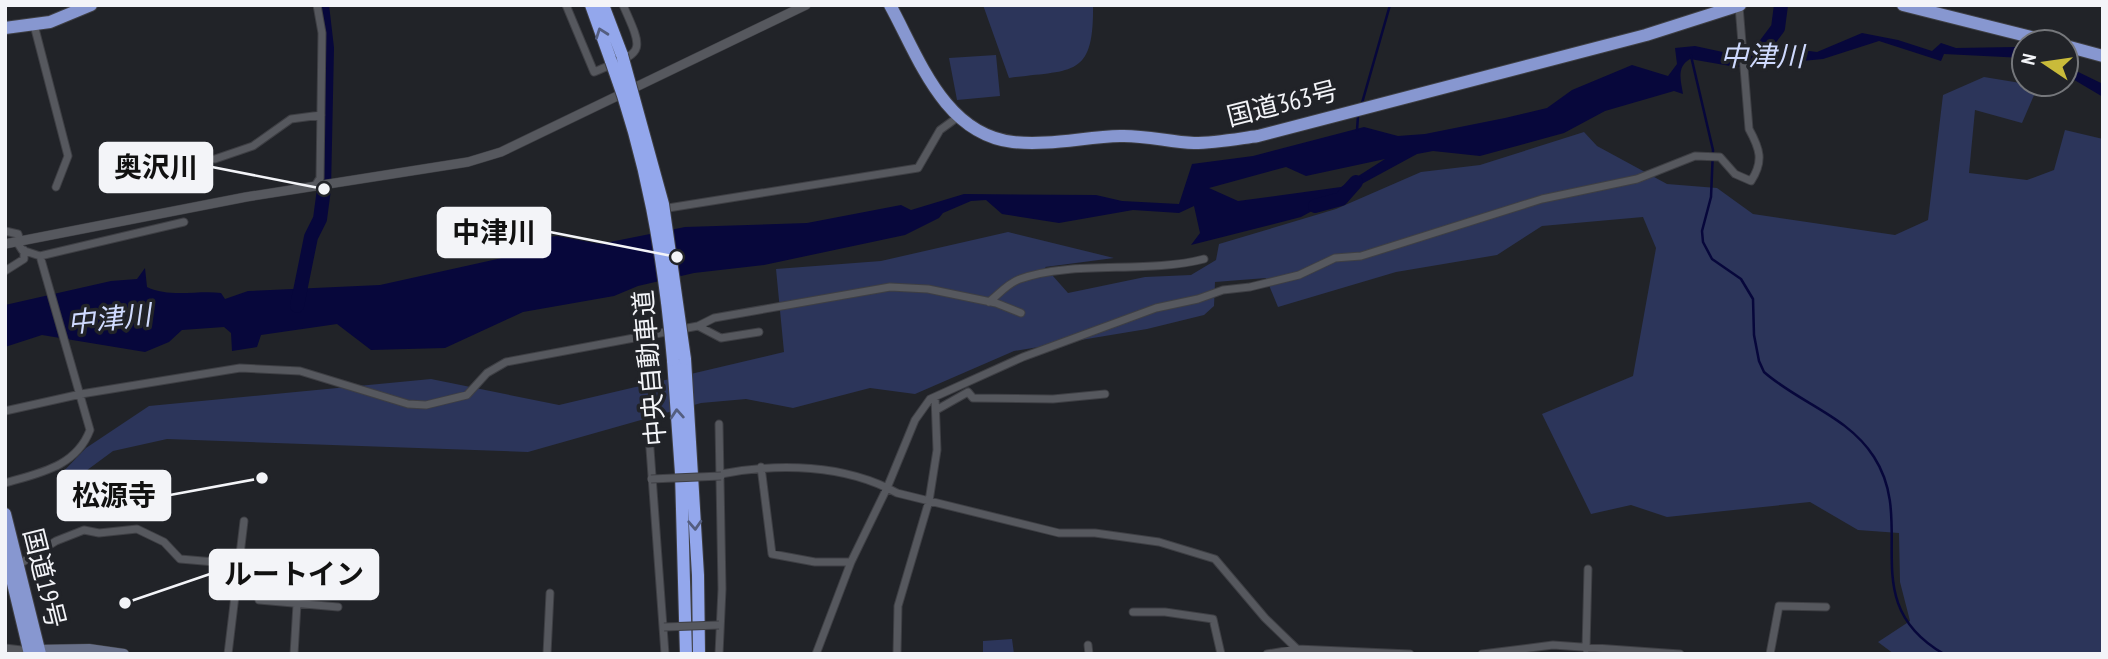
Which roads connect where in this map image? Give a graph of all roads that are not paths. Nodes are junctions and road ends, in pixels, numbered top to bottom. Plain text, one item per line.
1 (91, 5) edge
2 (317, 5) edge
3 (566, 5) edge
4 (591, 5) edge
5 (603, 5) edge
6 (623, 5) edge
7 (806, 5) edge
8 (890, 5) edge
9 (1903, 5) edge
10 (1740, 9) edge
11 (34, 25) junction
12 (5, 28) edge
13 (2010, 32) edge
14 (2080, 50) edge
15 (2103, 56) edge
16 (617, 58) junction
17 (321, 115) junction
18 (958, 117) junction
19 (215, 159) dead end
20 (317, 186) junction
21 (56, 187) dead end
22 (668, 208) dead end
23 (184, 222) dead end
24 (5, 231) edge
25 (5, 244) edge
26 (20, 244) junction
27 (41, 258) junction
28 (1204, 259) dead end
29 (5, 271) edge
30 (989, 302) junction
31 (1021, 313) dead end
32 (698, 326) junction
33 (759, 332) dead end
34 (679, 359) junction
35 (81, 394) junction
36 (1105, 394) dead end
37 (935, 397) junction
38 (938, 409) junction
39 (5, 411) edge
40 (719, 424) dead end
41 (649, 435) dead end
42 (761, 467) junction
43 (721, 475) junction
44 (651, 478) junction
45 (5, 483) edge
46 (887, 488) junction
47 (929, 501) junction
48 (5, 514) edge
49 (244, 521) dead end
50 (5, 550) edge
51 (851, 562) junction
52 (238, 564) junction
53 (18, 565) junction
54 (1588, 569) dead end
55 (550, 593) dead end
56 (259, 600) dead end
57 (297, 604) junction
58 (338, 607) dead end
59 (1826, 607) dead end
60 (1133, 612) dead end
61 (719, 625) junction
62 (664, 627) junction
63 (1088, 645) dead end
64 (5, 648) edge
65 (1297, 649) junction
66 (1586, 649) junction
67 (1575, 650) edge
68 (35, 652) edge
69 (124, 654) edge
70 (228, 654) edge
71 (294, 654) edge
72 (547, 654) edge
73 (665, 654) edge
74 (686, 654) edge
75 (699, 654) edge
76 (719, 654) edge
77 (816, 654) edge
78 (897, 654) edge
79 (1089, 654) edge
80 (1221, 654) edge
81 (1267, 654) edge
82 (1410, 654) edge
83 (1482, 654) edge
84 (1680, 654) edge
85 (1770, 654) edge

1 - 11 highway
2 - 17 street
3 - 6 street
16 -> 4 highway, 中央自動車道
5 - 16 highway, 中央自動車道
7 - 20 street
8 - 18 highway, 国道363号
9 - 13 highway
10 - 18 highway, 国道363号
10 - 37 street
11 - 12 highway
11 - 21 street
14 - 15 highway
16 - 34 highway, 中央自動車道, bridge
17 - 19 street
17 - 20 street
18 - 22 street
20 - 26 street
23 - 27 street
24 - 26 street
25 - 26 street
26 - 27 street
26 - 29 street
27 - 35 street
28 - 30 street
30 - 31 street
30 - 32 street
32 - 33 street
32 - 35 street
74 -> 34 highway, 中央自動車道
34 -> 75 highway, 中央自動車道
35 - 39 street
35 - 45 street
36 - 38 street
37 - 38 street
37 - 46 street
38 - 47 street
40 - 43 street
41 - 44 street
42 - 43 street
42 - 46 street
42 - 51 street
43 - 44 street, bridge
43 - 61 street
44 - 62 street
46 - 47 street
46 - 51 street
47 - 65 street
47 - 78 street
48 - 53 highway, 国道19号
49 - 52 street
50 - 68 highway, 国道19号
51 - 77 street
52 - 53 street
52 - 70 street
53 - 68 highway, 国道19号
54 - 66 street
55 - 72 street
56 - 57 street
57 - 58 street
57 - 71 street
59 - 85 street
60 - 80 street
61 - 62 street, bridge
61 - 76 street
62 - 73 street
63 - 79 street
64 - 68 street
65 - 81 street
65 - 82 street
66 - 67 street
66 - 84 street
67 - 83 street
68 - 69 main road

